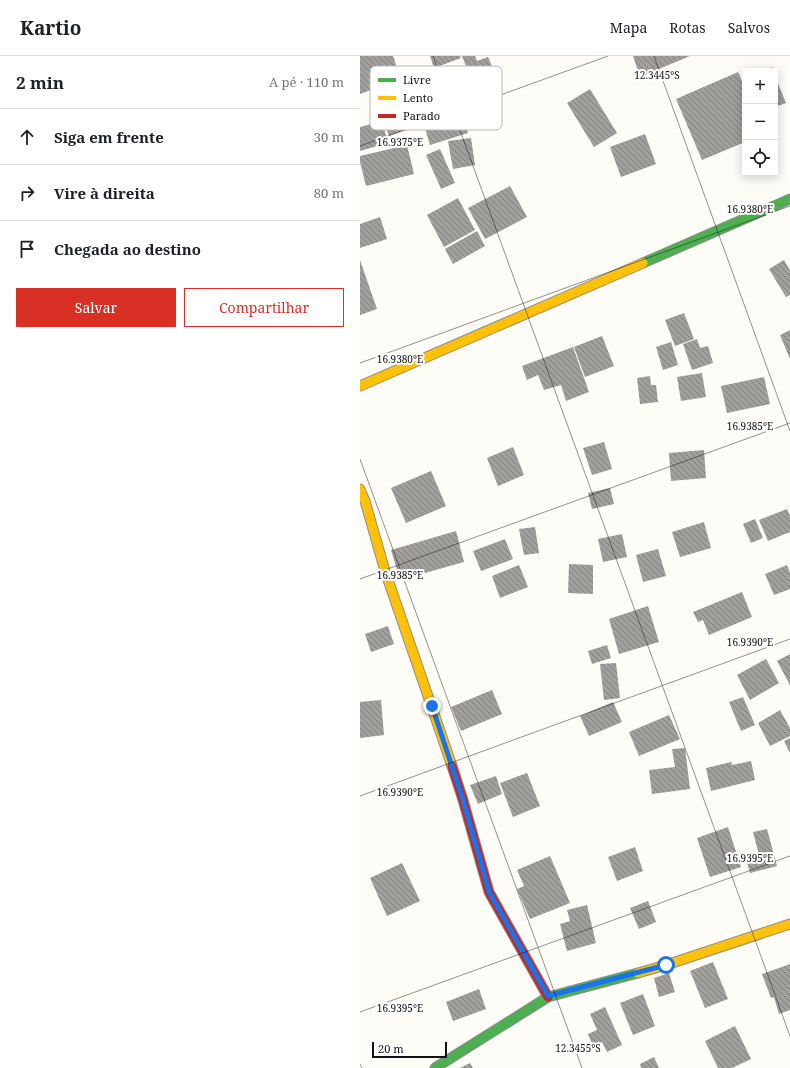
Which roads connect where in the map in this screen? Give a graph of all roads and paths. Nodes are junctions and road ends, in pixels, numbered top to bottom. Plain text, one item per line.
1 (790, 199) edge
2 (360, 386) edge
3 (360, 489) edge
4 (790, 924) edge
5 (548, 996) junction
6 (435, 1068) edge

1 - 2 street
3 - 5 street
4 - 5 street
5 - 6 street

